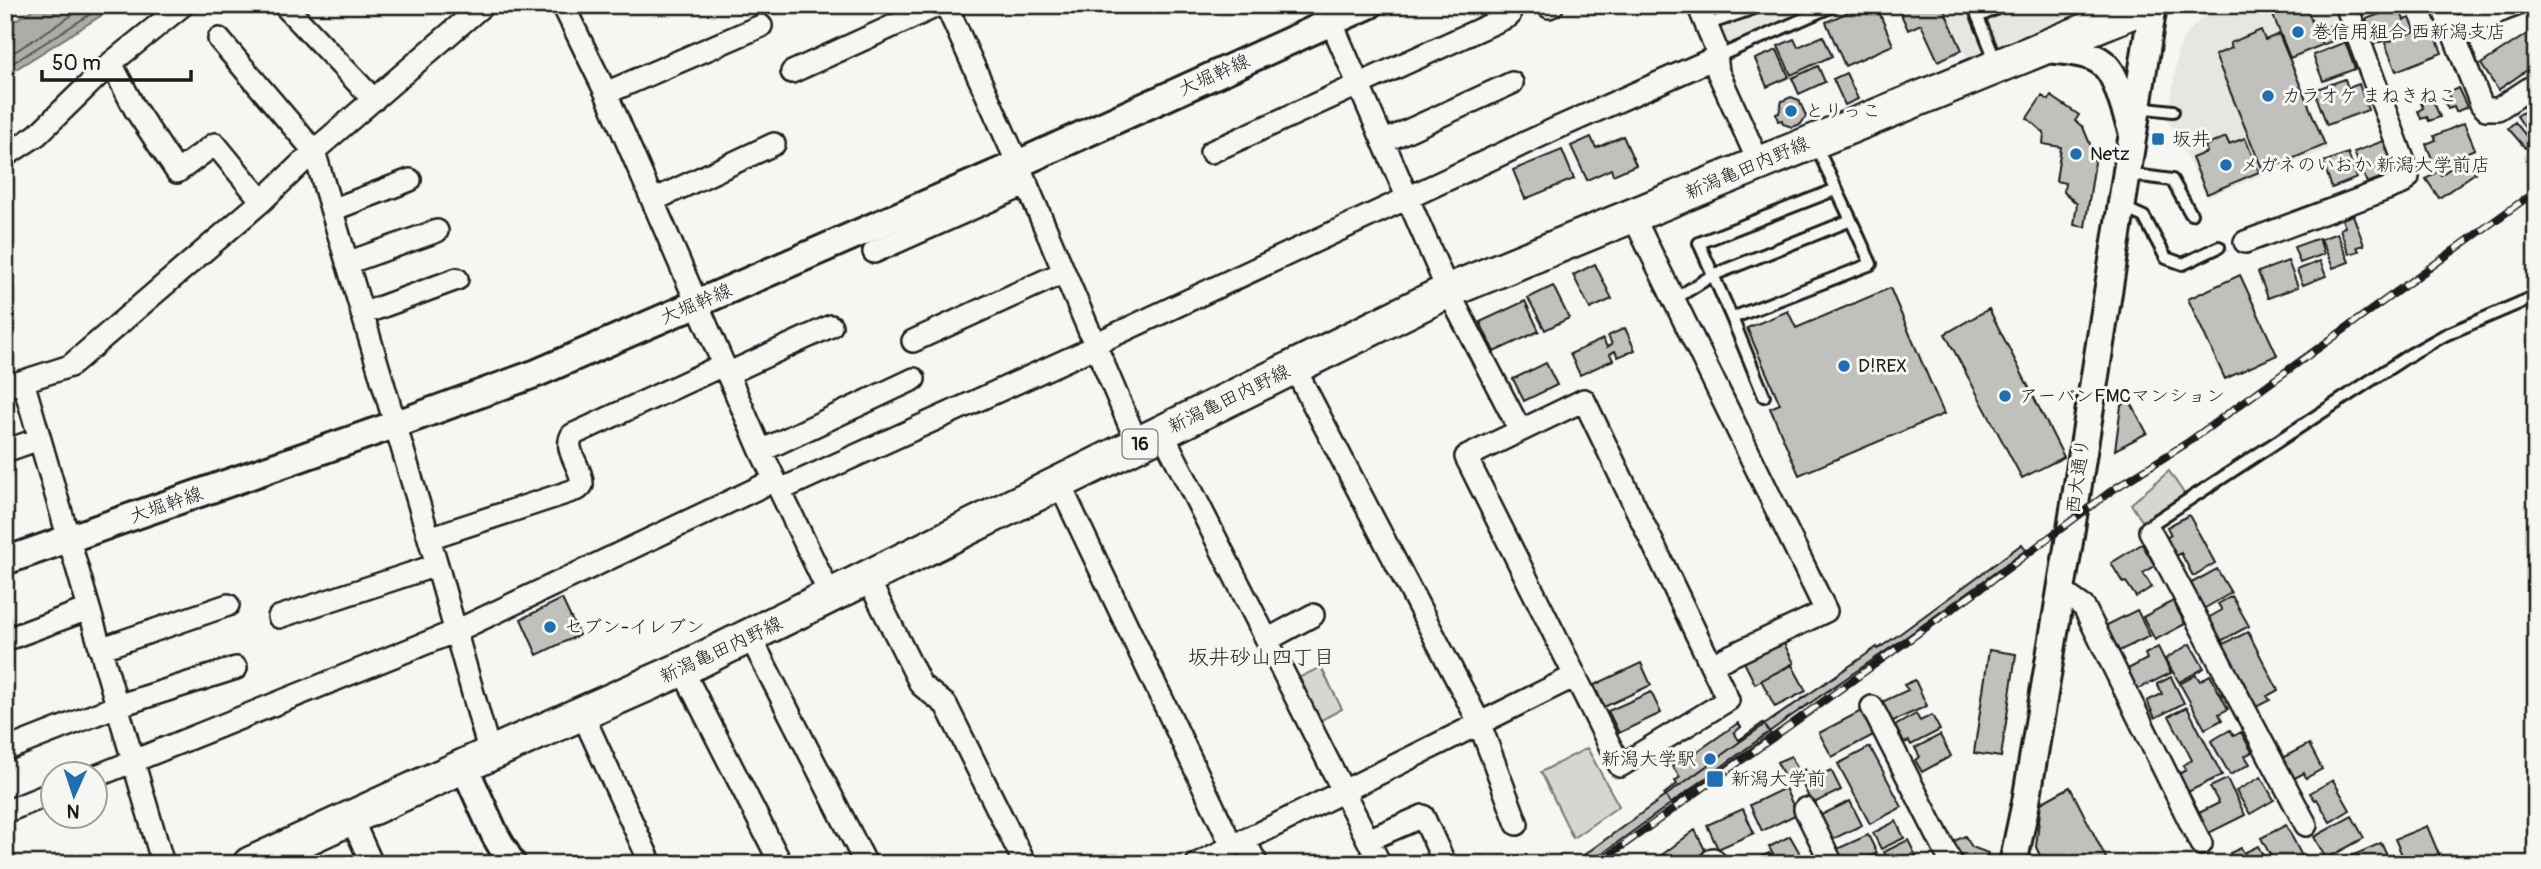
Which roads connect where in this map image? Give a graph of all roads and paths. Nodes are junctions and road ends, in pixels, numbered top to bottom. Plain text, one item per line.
1 (183, 5) edge
2 (284, 5) edge
3 (563, 5) edge
4 (939, 5) edge
5 (946, 5) edge
6 (1369, 5) edge
7 (1763, 5) edge
8 (1835, 5) edge
9 (1973, 5) edge
10 (2004, 5) edge
11 (2148, 5) edge
12 (2154, 5) edge
13 (2346, 5) edge
14 (2442, 5) edge
15 (2516, 5) edge
16 (481, 6) edge
17 (1747, 8) edge
18 (1328, 14) edge
19 (1702, 15) edge
20 (1509, 16) dead end
21 (1978, 17) junction
22 (761, 26) dead end
23 (2452, 29) junction
24 (219, 39) dead end
25 (2041, 49) junction
26 (1717, 57) junction
27 (111, 63) junction
28 (1998, 66) junction
29 (792, 72) dead end
30 (1512, 83) dead end
31 (2536, 84) edge
32 (1358, 85) junction
33 (606, 93) junction
34 (374, 100) junction
35 (2173, 111) dead end
36 (2135, 119) junction
37 (1814, 140) junction
38 (1383, 142) junction
39 (774, 144) dead end
40 (314, 151) junction
41 (1211, 152) dead end
42 (5, 156) edge
43 (1759, 163) junction
44 (1022, 174) junction
45 (2127, 174) junction
46 (410, 180) dead end
47 (1837, 189) junction
48 (1408, 197) junction
49 (654, 200) junction
50 (262, 201) junction
51 (2122, 207) junction
52 (332, 210) junction
53 (2191, 214) dead end
54 (1633, 216) junction
55 (1851, 220) junction
56 (437, 231) dead end
57 (2245, 242) dead end
58 (2219, 247) dead end
59 (874, 252) dead end
60 (347, 263) junction
61 (1064, 272) junction
62 (1713, 275) junction
63 (457, 279) dead end
64 (1448, 291) junction
65 (2536, 296) edge
66 (1673, 300) junction
67 (697, 304) junction
68 (362, 314) junction
69 (1732, 318) junction
70 (831, 326) dead end
71 (913, 341) dead end
72 (1095, 344) junction
73 (1294, 367) junction
74 (725, 369) junction
75 (915, 379) dead end
76 (14, 384) edge
77 (1765, 396) dead end
78 (394, 425) junction
79 (1520, 430) junction
80 (1150, 438) junction
81 (39, 439) junction
82 (5, 451) edge
83 (761, 451) junction
84 (777, 485) junction
85 (1059, 485) junction
86 (2150, 531) joint
87 (429, 538) junction
88 (67, 540) junction
89 (5, 561) edge
90 (437, 565) junction
91 (868, 579) junction
92 (2060, 590) junction
93 (831, 597) junction
94 (228, 605) dead end
95 (88, 609) junction
96 (1313, 615) dead end
97 (279, 617) dead end
98 (456, 631) junction
99 (750, 636) junction
100 (5, 640) edge
101 (1268, 640) junction
102 (100, 649) junction
103 (1711, 665) junction
104 (236, 668) dead end
105 (682, 669) junction
106 (1575, 676) junction
107 (117, 706) junction
108 (1872, 707) dead end
109 (582, 713) junction
110 (1479, 722) junction
111 (5, 750) edge
112 (477, 760) junction
113 (134, 761) junction
114 (108, 771) edge
115 (1343, 790) junction
116 (38, 799) edge
117 (1805, 809) dead end
118 (5, 813) edge
119 (351, 818) junction
120 (1517, 824) dead end
121 (2306, 825) dead end
122 (1368, 840) junction
123 (1238, 843) junction
124 (2201, 844) dead end
125 (163, 864) edge
126 (250, 864) edge
127 (372, 864) edge
128 (512, 864) edge
129 (651, 864) edge
130 (781, 864) edge
131 (866, 864) edge
132 (1025, 864) edge
133 (1197, 864) edge
134 (1257, 864) edge
135 (1380, 864) edge
136 (1445, 864) edge
137 (1832, 864) edge
138 (1952, 864) edge
139 (2013, 864) edge

1 - 27 street
2 - 34 street
3 - 33 street
4 - 29 street
5 - 44 street
6 - 18 street, 大堀幹線
7 - 17 lane
8 - 26 lane
9 - 21 lane
10 - 21 lane
11 - 25 main road, 新潟亀田内野線 / 16
12 - 36 street, 西大通り
13 - 57 street
14 - 23 street
15 - 23 street
16 - 34 street
17 - 19 lane
18 - 32 street
18 - 44 street, 大堀幹線
19 - 26 street
20 - 32 street
21 - 28 lane
22 - 33 street
23 - 31 street
24 - 40 street
25 - 28 main road, 新潟亀田内野線 / 16
25 - 36 street
26 - 43 street
26 - 48 street
27 - 42 street
27 - 50 street
28 - 37 main road, 新潟亀田内野線 / 16
30 - 38 street
32 - 38 street
32 - 41 street
33 - 49 street
34 - 40 street
35 - 36 lane
36 - 45 street, 西大通り
37 - 43 main road, 新潟亀田内野線 / 16
37 - 47 lane
38 - 48 street
39 - 49 street
40 - 50 street
40 - 52 street
43 - 54 main road, 新潟亀田内野線 / 16
44 - 59 street
44 - 61 street
44 - 67 street, 大堀幹線
45 - 51 street, 西大通り
45 - 53 lane
46 - 52 street
47 - 55 lane
47 - 62 lane
48 - 64 street
48 - 72 street
49 - 67 street
50 - 76 street
51 - 58 lane
51 - 92 street, 西大通り
52 - 60 street
54 - 64 main road, 新潟亀田内野線 / 16
54 - 66 street
55 - 62 lane
55 - 69 lane
56 - 60 street
60 - 68 street
61 - 71 street
61 - 72 street
62 - 66 lane
62 - 69 lane
63 - 68 street
64 - 73 main road, 新潟亀田内野線 / 16
64 - 79 street
65 - 86 lane
66 - 103 street
67 - 74 street
67 - 78 street, 大堀幹線
68 - 78 street
69 - 77 lane
70 - 74 street
72 - 80 street
72 - 84 street
73 - 80 main road, 新潟亀田内野線 / 16
73 - 110 street
74 - 83 street
74 - 87 street
75 - 83 street
76 - 81 street
78 - 87 street
78 - 88 street, 大堀幹線
79 - 103 street
79 - 106 street
80 - 85 main road, 新潟亀田内野線 / 16
80 - 101 street
81 - 82 street
81 - 88 street
83 - 84 street
84 - 93 street
84 - 98 street
85 - 91 main road, 新潟亀田内野線 / 16
85 - 123 street
86 - 121 street
87 - 90 street
88 - 89 street, 大堀幹線
88 - 95 street
90 - 97 street
90 - 98 street
91 - 93 main road, 新潟亀田内野線 / 16
91 - 132 street
92 - 124 street
92 - 139 street, 西大通り
93 - 99 main road, 新潟亀田内野線 / 16
94 - 102 street
95 - 100 street
95 - 102 street
96 - 101 street
98 - 112 street
98 - 113 street
99 - 105 main road, 新潟亀田内野線 / 16
99 - 131 street
101 - 115 street
102 - 107 street
103 - 106 street
104 - 107 street
105 - 109 main road, 新潟亀田内野線 / 16
105 - 130 street
106 - 110 street
107 - 111 street
107 - 113 street
108 - 138 street
109 - 112 main road, 新潟亀田内野線 / 16
109 - 129 street
110 - 115 street
110 - 120 street
112 - 119 main road, 新潟亀田内野線 / 16
112 - 128 street
113 - 114 street
113 - 125 street
115 - 122 street
115 - 123 street
116 - 118 street
117 - 137 street
119 - 126 main road, 新潟亀田内野線 / 16
119 - 127 street
122 - 135 street
122 - 136 street
123 - 133 street
123 - 134 street

